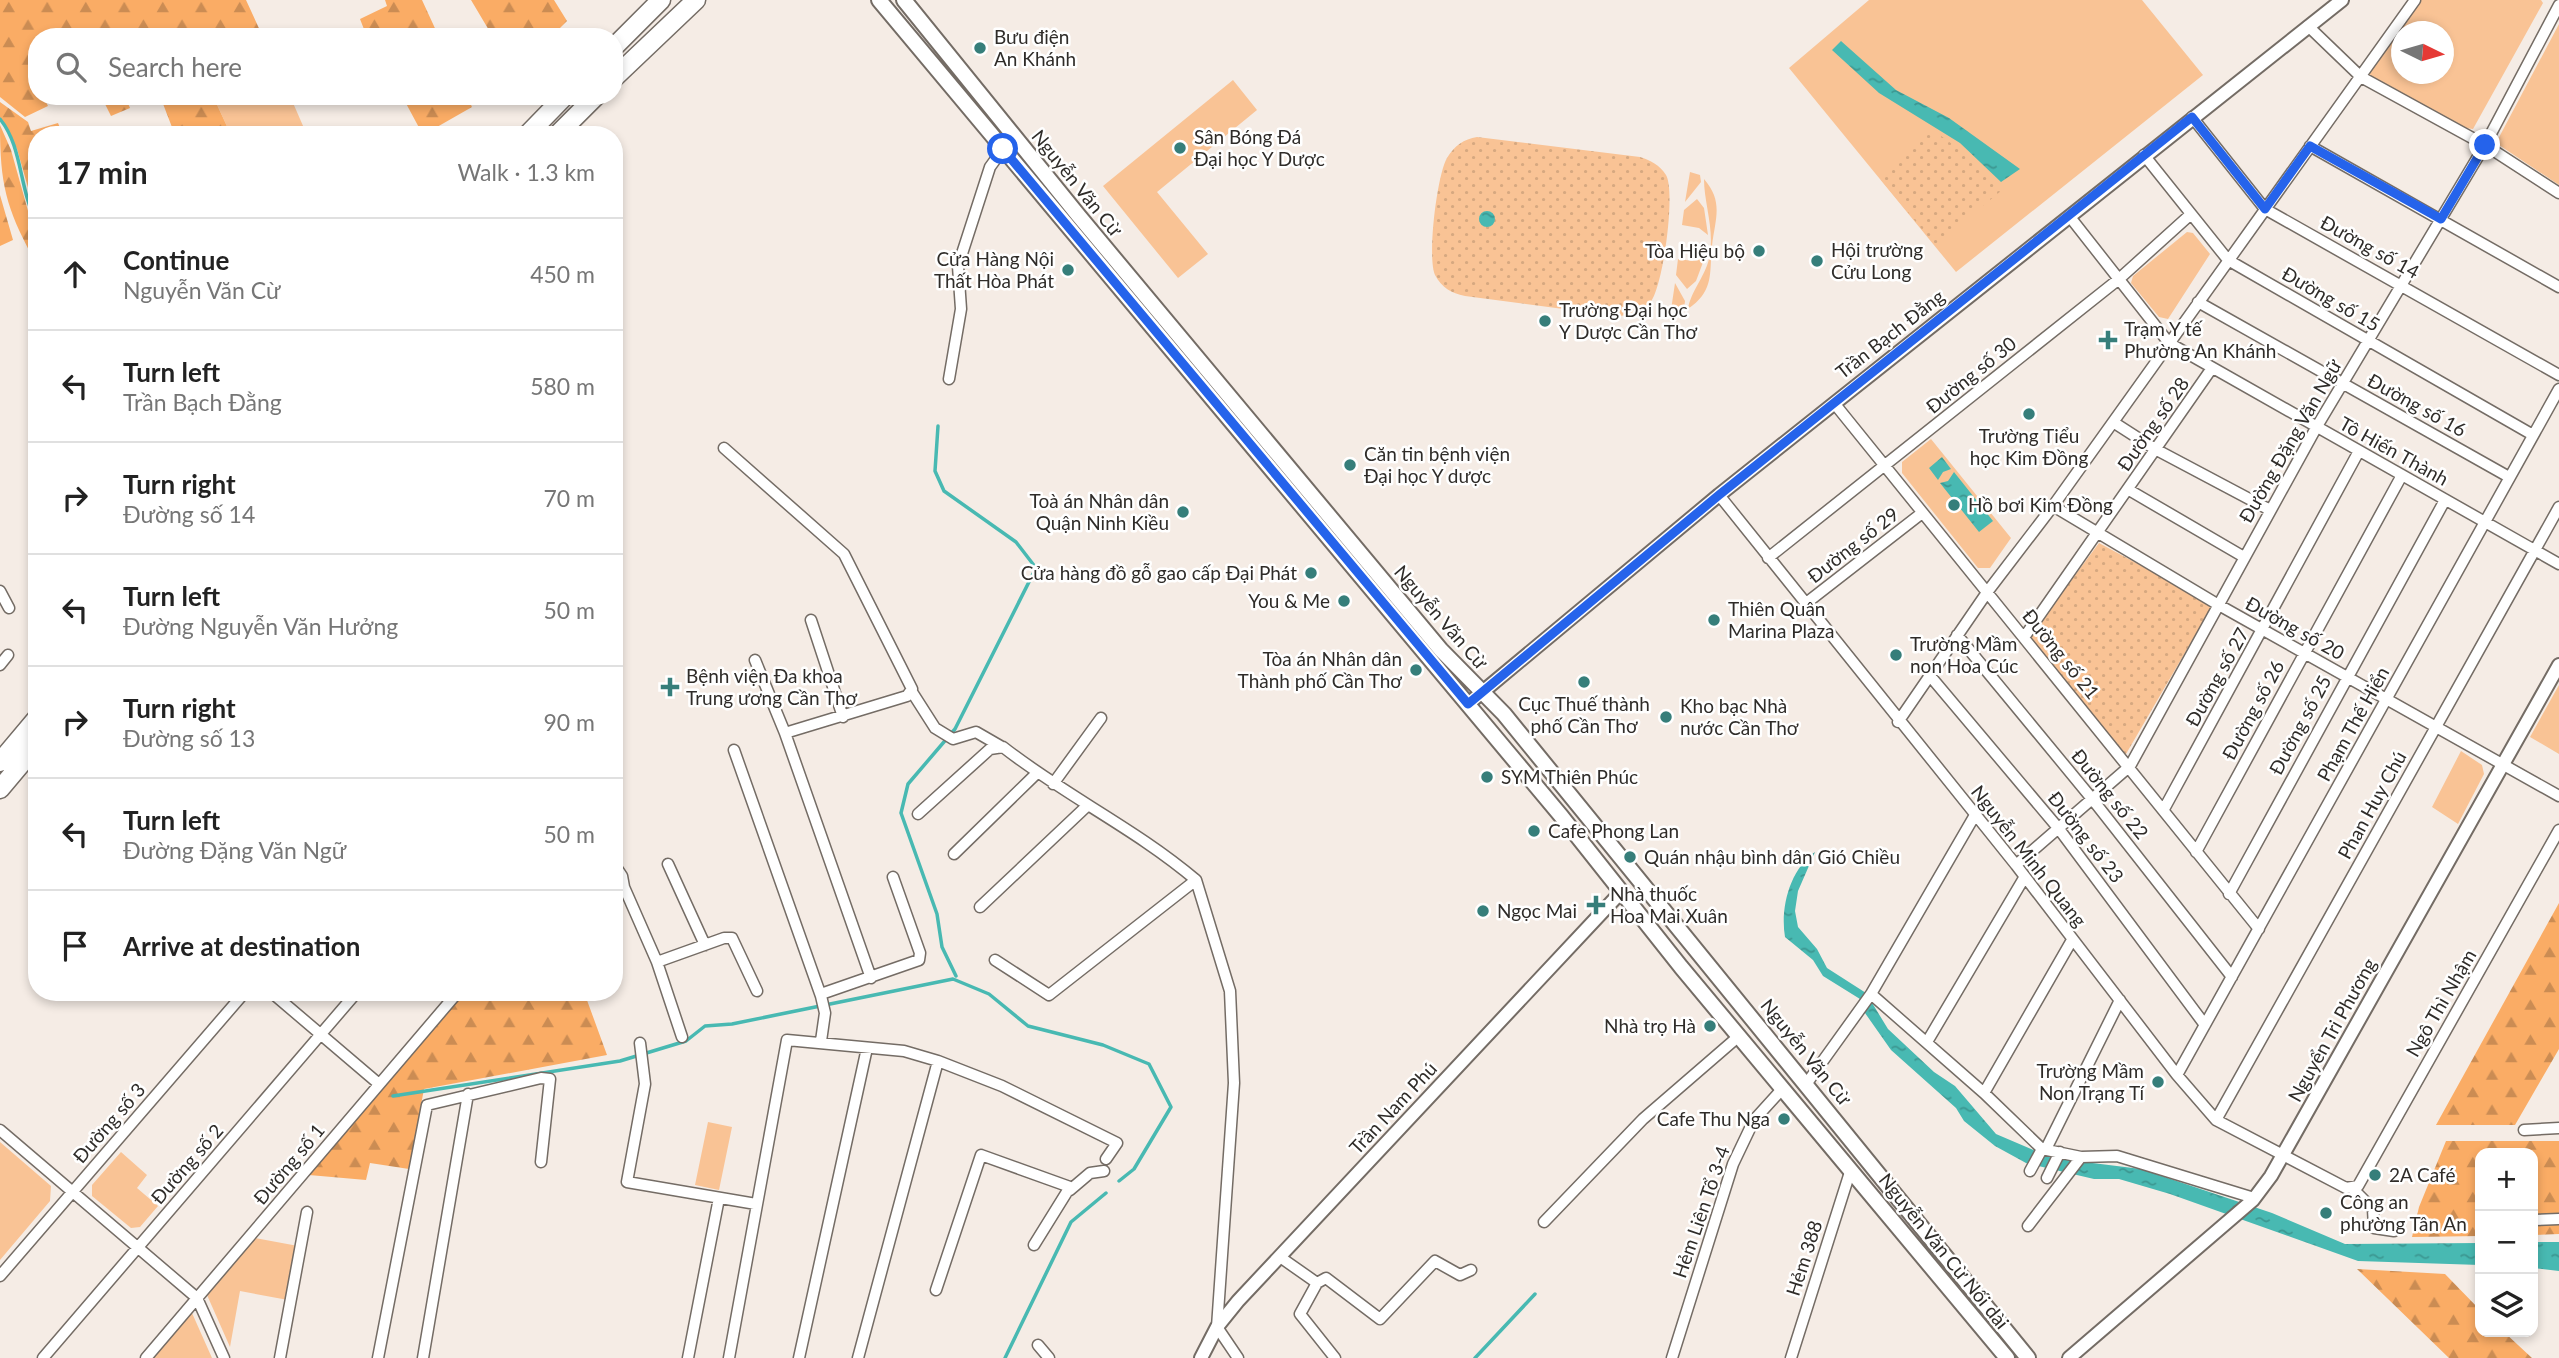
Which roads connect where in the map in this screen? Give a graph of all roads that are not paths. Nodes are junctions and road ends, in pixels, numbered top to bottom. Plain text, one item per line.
1 (661, 0) edge
2 (696, 0) edge
3 (879, 0) edge
4 (904, 0) edge
5 (2342, 0) edge
6 (2415, 0) edge
7 (2554, 0) edge
8 (2559, 4) edge
9 (2308, 26) junction
10 (623, 38) edge
11 (623, 69) edge
12 (2361, 77) junction
13 (556, 105) edge
14 (587, 105) edge
15 (2192, 117) junction
16 (536, 126) edge
17 (566, 126) edge
18 (2485, 145) junction
19 (2310, 146) junction
20 (1003, 149) junction
21 (2144, 155) junction
22 (2559, 192) edge
23 (2265, 209) junction
24 (2191, 214) junction
25 (2070, 217) junction
26 (2441, 219) junction
27 (2228, 260) junction
28 (2119, 279) junction
29 (2401, 284) junction
30 (2559, 287) edge
31 (2198, 302) junction
32 (2367, 340) junction
33 (2169, 343) junction
34 (2213, 368) junction
35 (2559, 375) edge
36 (949, 379) dead end
37 (2343, 384) junction
38 (2559, 389) edge
39 (1834, 403) junction
40 (2113, 422) junction
41 (2316, 428) junction
42 (2533, 435) junction
43 (724, 448) dead end
44 (2155, 449) junction
45 (2359, 451) junction
46 (1885, 467) junction
47 (2402, 475) junction
48 (2510, 477) junction
49 (2129, 490) junction
50 (1719, 495) junction
51 (2445, 500) junction
52 (2053, 506) junction
53 (2559, 507) edge
54 (2270, 510) junction
55 (1922, 513) junction
56 (2484, 522) junction
57 (2097, 535) junction
58 (2534, 550) junction
59 (2244, 557) junction
60 (1768, 558) junction
61 (2559, 564) edge
62 (0, 591) edge
63 (1988, 591) junction
64 (1805, 604) junction
65 (2217, 604) junction
66 (9, 608) dead end
67 (811, 620) dead end
68 (2263, 629) junction
69 (1957, 635) junction
70 (2025, 636) junction
71 (2305, 652) junction
72 (8, 655) dead end
73 (755, 660) dead end
74 (0, 665) edge
75 (2559, 665) edge
76 (2346, 676) junction
77 (1931, 677) junction
78 (912, 692) junction
79 (1481, 693) junction
80 (2386, 699) junction
81 (1468, 704) junction
82 (843, 717) junction
83 (1101, 718) dead end
84 (1898, 722) junction
85 (2436, 727) junction
86 (28, 729) edge
87 (785, 733) junction
88 (1003, 747) junction
89 (734, 750) dead end
90 (28, 756) edge
91 (0, 762) edge
92 (2503, 765) junction
93 (2130, 766) junction
94 (1036, 774) junction
95 (1053, 784) junction
96 (0, 789) edge
97 (2559, 796) edge
98 (2093, 800) junction
99 (1088, 805) junction
100 (2164, 809) junction
101 (918, 814) dead end
102 (1975, 815) junction
103 (2059, 829) junction
104 (2559, 831) edge
105 (2196, 852) junction
106 (954, 854) dead end
107 (668, 864) dead end
108 (2016, 865) junction
109 (893, 877) dead end
110 (2024, 878) junction
111 (1196, 880) junction
112 (623, 882) edge
113 (624, 887) joint
114 (1622, 891) junction
115 (2229, 894) junction
116 (979, 908) dead end
117 (2259, 929) junction
118 (2072, 940) junction
119 (705, 945) junction
120 (995, 960) dead end
121 (657, 962) junction
122 (2232, 977) junction
123 (871, 978) junction
124 (757, 991) dead end
125 (821, 995) junction
126 (1870, 995) junction
127 (2120, 1000) junction
128 (237, 1001) edge
129 (281, 1001) edge
130 (349, 1001) edge
131 (450, 1001) edge
132 (2206, 1025) junction
133 (321, 1035) junction
134 (1740, 1036) junction
135 (682, 1037) dead end
136 (821, 1041) junction
137 (1927, 1042) junction
138 (640, 1043) dead end
139 (867, 1048) junction
140 (938, 1061) junction
141 (2177, 1075) junction
142 (1807, 1083) junction
143 (380, 1084) junction
144 (1783, 1088) junction
145 (1984, 1093) junction
146 (468, 1094) junction
147 (2216, 1120) junction
148 (2559, 1128) edge
149 (0, 1130) edge
150 (2524, 1130) dead end
151 (2042, 1150) junction
152 (2059, 1155) junction
153 (2284, 1155) junction
154 (1106, 1159) dead end
155 (2079, 1159) junction
156 (541, 1162) dead end
157 (2031, 1168) dead end
158 (1852, 1169) junction
159 (1104, 1171) dead end
160 (2049, 1174) dead end
161 (2352, 1189) junction
162 (73, 1191) junction
163 (1070, 1191) junction
164 (719, 1198) junction
165 (2254, 1199) junction
166 (756, 1204) junction
167 (307, 1212) dead end
168 (2559, 1219) edge
169 (2538, 1220) edge
170 (1544, 1222) dead end
171 (2028, 1226) dead end
172 (2394, 1231) dead end
173 (1034, 1245) dead end
174 (139, 1247) junction
175 (1280, 1257) junction
176 (1471, 1270) dead end
177 (0, 1276) edge
178 (1317, 1283) junction
179 (936, 1290) dead end
180 (197, 1298) junction
181 (1217, 1328) junction
182 (1038, 1345) dead end
183 (43, 1358) edge
184 (146, 1358) edge
185 (224, 1358) edge
186 (280, 1358) edge
187 (378, 1358) edge
188 (423, 1358) edge
189 (688, 1358) edge
190 (729, 1358) edge
191 (799, 1358) edge
192 (858, 1358) edge
193 (1049, 1358) edge
194 (1200, 1358) edge
195 (1238, 1358) edge
196 (1335, 1358) edge
197 (1672, 1358) edge
198 (1791, 1358) edge
199 (2007, 1358) edge
200 (2028, 1358) edge
201 (2068, 1358) edge

1 - 10 highway
2 - 11 highway
3 - 20 main road, Nguyễn Văn Cừ
4 - 79 main road, Nguyễn Văn Cừ
5 - 9 street, Trần Bạch Đằng
6 - 12 street
7 - 8 street
8 - 18 street, Đường Đặng Văn Ngữ
9 - 12 street
9 - 15 street, Trần Bạch Đằng
12 - 18 street
12 - 19 street
13 - 16 highway
14 - 17 highway
15 - 21 street, Trần Bạch Đằng
15 - 23 street, Đường số 14
18 - 22 street
18 - 26 street, Đường Đặng Văn Ngữ
19 - 23 street
19 - 26 street
20 - 36 street
20 - 81 main road, Nguyễn Văn Cừ
21 - 24 street, Đường số 15
21 - 25 street, Trần Bạch Đằng
23 - 27 street
23 - 29 street, Đường số 14
24 - 27 street, Đường số 15
24 - 28 street, Đường số 30
25 - 28 street, Tô Hiến Thành
25 - 39 street, Trần Bạch Đằng
26 - 29 street, Đường Đặng Văn Ngữ
26 - 30 street
27 - 31 street
27 - 32 street, Đường số 15
28 - 33 street, Tô Hiến Thành
28 - 46 street, Đường số 30
29 - 32 street, Đường Đặng Văn Ngữ
29 - 35 street, Đường số 14
31 - 33 street
31 - 37 street, Đường số 16
32 - 37 street, Đường Đặng Văn Ngữ
32 - 42 street, Đường số 15
33 - 34 street, Tô Hiến Thành
33 - 40 street
34 - 41 street, Tô Hiến Thành
34 - 44 street, Đường số 28
37 - 41 street, Đường Đặng Văn Ngữ
37 - 48 street, Đường số 16
38 - 42 street, Phạm Thế Hiển
39 - 46 street, Đường số 21
39 - 50 street, Trần Bạch Đằng
40 - 44 street
40 - 52 street
41 - 45 street, Tô Hiến Thành
41 - 54 street, Đường Đặng Văn Ngữ
42 - 48 street, Phạm Thế Hiển
43 - 78 street
44 - 49 street, Đường số 28
44 - 54 street
45 - 47 street, Tô Hiến Thành
45 - 68 street, Đường số 27
46 - 55 street, Đường số 21
46 - 60 street, Đường số 30
47 - 51 street, Tô Hiến Thành
47 - 71 street, Đường số 26
48 - 56 street, Phạm Thế Hiển
49 - 57 street, Đường số 28
49 - 59 street
50 - 60 street, Nguyễn Minh Quang
50 - 79 street, Trần Bạch Đằng
51 - 56 street, Tô Hiến Thành
51 - 76 street, Đường số 25
52 - 57 street, Đường số 20
52 - 63 street
53 - 58 street, Phan Huy Chú
54 - 59 street, Đường Đặng Văn Ngữ
55 - 63 street, Đường số 21
55 - 64 street, Đường số 29
56 - 58 street, Tô Hiến Thành
56 - 80 street, Phạm Thế Hiển
57 - 65 street, Đường số 20
57 - 70 street, Đường số 28
58 - 61 street, Tô Hiến Thành
58 - 85 street, Phan Huy Chú
59 - 65 street, Đường Đặng Văn Ngữ
60 - 64 street, Nguyễn Minh Quang
62 - 66 street
63 - 69 street
63 - 70 street, Đường số 21
64 - 84 street, Nguyễn Minh Quang
65 - 68 street, Đường số 20
65 - 93 street, Đường Đặng Văn Ngữ
67 - 82 street
68 - 71 street, Đường số 20
68 - 100 street, Đường số 27
69 - 77 street
69 - 98 street, Đường số 22
70 - 93 street, Đường số 21
71 - 76 street, Đường số 20
71 - 105 street, Đường số 26
72 - 74 street
73 - 87 street
75 - 92 street, Nguyển Tri Phương
76 - 80 street, Đường số 20
76 - 115 street, Đường số 25
77 - 84 street
77 - 103 street, Đường số 23
78 - 82 street
78 - 88 street
79 - 81 street, Trần Bạch Đằng
79 - 142 main road, Nguyễn Văn Cừ
80 - 85 street, Đường số 20
80 - 117 street, Phạm Thế Hiển
81 - 114 main road, Nguyễn Văn Cừ
82 - 87 street
83 - 95 street
84 - 102 street, Nguyễn Minh Quang
85 - 92 street, Đường số 20
85 - 147 street, Phan Huy Chú
86 - 91 highway
87 - 123 street
88 - 94 street
88 - 101 street
89 - 125 street
90 - 96 highway
92 - 97 street, Đường số 20
92 - 153 street, Nguyển Tri Phương
93 - 98 street, Đường Đặng Văn Ngữ
93 - 100 street, Đường số 21
94 - 95 street
94 - 106 street
95 - 99 street
98 - 103 street, Đường Đặng Văn Ngữ
98 - 122 street, Đường số 22
99 - 111 street
99 - 116 street
100 - 105 street, Đường số 21
102 - 108 street, Nguyễn Minh Quang
102 - 126 street
103 - 108 street, Đường Đặng Văn Ngữ
103 - 132 street, Đường số 23
104 - 161 street, Ngô Thì Nhậm
105 - 115 street, Đường số 21
107 - 119 street
108 - 110 street, Nguyễn Minh Quang
109 - 123 street
110 - 118 street, Nguyễn Minh Quang
110 - 137 street
111 - 120 street
111 - 181 street
112 - 113 street
113 - 121 street
114 - 134 main road, Nguyễn Văn Cừ
114 - 175 street, Trần Nam Phú
115 - 117 street, Đường số 21
117 - 122 street, Phạm Thế Hiển
118 - 127 street, Nguyễn Minh Quang
118 - 145 street
119 - 121 street
119 - 124 street
121 - 135 street
122 - 132 street, Phạm Thế Hiển
123 - 125 street
125 - 136 street
126 - 137 street
126 - 142 street
127 - 141 street, Nguyễn Minh Quang
127 - 151 street
128 - 162 street, Đường số 3
129 - 133 street
130 - 133 street, Đường số 2
131 - 143 street, Đường số 1
132 - 141 street, Phạm Thế Hiển
133 - 143 street
133 - 174 street, Đường số 2
134 - 144 main road, Nguyễn Văn Cừ
134 - 170 street
136 - 139 street
136 - 166 street
137 - 145 street
138 - 164 street
139 - 140 street
139 - 191 street
140 - 154 street
140 - 192 street
141 - 147 street, Nguyễn Minh Quang
142 - 200 main road, Nguyễn Văn Cừ
143 - 180 street, Đường số 1
144 - 158 main road, Nguyễn Văn Cừ
144 - 197 street, Hẻm Liên Tổ 3-4
145 - 151 street
146 - 156 street
146 - 187 street
146 - 188 street
147 - 153 street, Nguyễn Minh Quang
148 - 150 street
149 - 162 street
151 - 152 street
151 - 157 street
152 - 155 street
152 - 160 street
153 - 161 street, Nguyễn Minh Quang
153 - 165 street, Nguyển Tri Phương
155 - 165 street
155 - 171 street
158 - 198 street, Hẻm 388
158 - 199 main road, Nguyễn Văn Cừ Nối dài
159 - 163 street
161 - 172 street
162 - 174 street
162 - 177 street, Đường số 3
163 - 173 street
163 - 179 street
164 - 166 street
164 - 189 street
165 - 201 street, Nguyển Tri Phương
166 - 190 street
167 - 186 street
168 - 169 street
174 - 180 street
174 - 183 street, Đường số 2
175 - 178 street
175 - 181 street, Trần Nam Phú
176 - 178 street
178 - 196 street
180 - 184 street, Đường số 1
180 - 185 street
181 - 194 street, Trần Nam Phú
181 - 195 street
182 - 193 street

